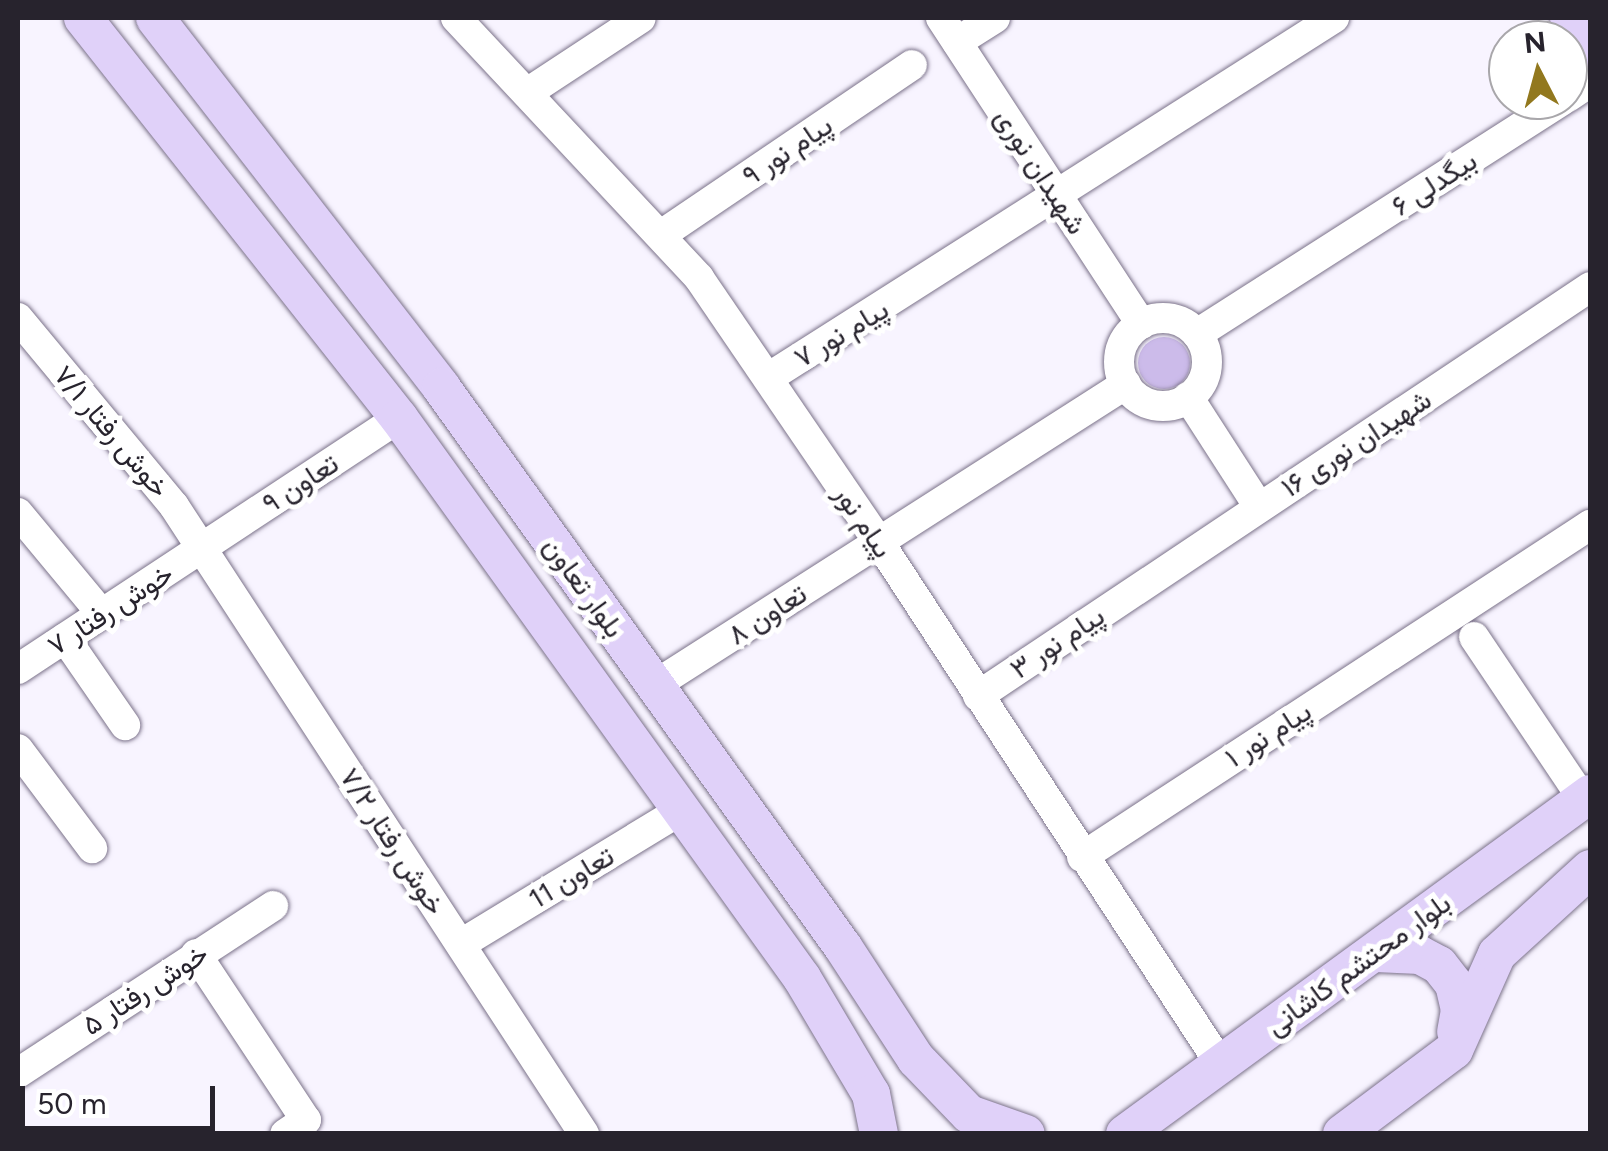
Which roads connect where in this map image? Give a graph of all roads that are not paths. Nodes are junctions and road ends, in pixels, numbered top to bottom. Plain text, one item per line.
1 (83, 18) edge
2 (155, 18) edge
3 (456, 18) edge
4 (641, 18) edge
5 (995, 18) edge
6 (1334, 18) edge
7 (1569, 18) edge
8 (949, 30) edge
9 (1590, 48) edge
10 (912, 66) dead end
11 (527, 93) junction
12 (1531, 120) edge
13 (1058, 197) junction
14 (661, 236) junction
15 (1590, 287) edge
16 (18, 318) edge
17 (1140, 324) junction
18 (1197, 334) junction
19 (768, 378) junction
20 (1126, 384) junction
21 (1188, 396) junction
22 (399, 418) junction
23 (1259, 507) junction
24 (18, 513) edge
25 (1590, 525) edge
26 (878, 542) junction
27 (202, 548) junction
28 (1136, 589) joint
29 (102, 614) junction
30 (1464, 625) junction
31 (65, 638) junction
32 (18, 670) edge
33 (655, 685) junction
34 (978, 696) junction
35 (126, 725) dead end
36 (18, 750) edge
37 (1587, 796) edge
38 (681, 810) junction
39 (92, 848) dead end
40 (1082, 856) junction
41 (1590, 869) edge
42 (273, 906) dead end
43 (461, 944) junction
44 (1376, 953) junction
45 (196, 954) junction
46 (1454, 1050) junction
47 (1220, 1065) junction
48 (18, 1073) edge
49 (974, 1124) edge
50 (286, 1134) edge
51 (584, 1134) edge
52 (879, 1134) edge
53 (1026, 1134) edge
54 (1125, 1134) edge
55 (1342, 1134) edge

1 - 22 main road, بلوار تعاون
2 - 33 main road, بلوار تعاون
3 - 11 street, پیام نور
4 - 11 street
5 - 8 street
6 - 13 street, پیام نور ۷
7 - 9 main road
8 - 13 street, شهیدان نوری
10 - 14 street, پیام نور ۹
11 - 14 street, پیام نور
12 - 18 street, بیگدلی ۶
13 - 17 street, شهیدان نوری
13 - 19 street, پیام نور ۷
14 - 19 street, پیام نور
15 - 23 street, شهیدان نوری ۱۶
16 - 27 street, خوش رفتار ۷/۱
17 - 18 street
17 - 20 street
18 - 21 street
19 - 26 street, پیام نور
20 - 21 street
20 - 26 street, تعاون ۸
21 - 23 street
22 - 27 street, تعاون ۹
22 - 38 main road, بلوار تعاون
23 - 28 street, شهیدان نوری ۱۶
24 - 29 street
25 - 30 street, پیام نور ۱
26 - 33 street, تعاون ۸
26 - 34 street, پیام نور
27 - 29 street, خوش رفتار ۷
27 - 43 street, خوش رفتار ۷/۲
28 - 34 street, پیام نور ۳
29 - 31 street, خوش رفتار ۷
30 - 37 street
30 - 40 street, پیام نور ۱
31 - 32 street, خوش رفتار ۷
31 - 35 street
33 - 49 main road, بلوار تعاون
34 - 40 street, پیام نور
36 - 39 street
37 - 44 main road, بلوار محتشم کاشانی
38 - 43 street, تعاون 11
38 - 52 main road, بلوار تعاون
40 - 47 street, پیام نور
41 - 46 main road
42 - 45 street, خوش رفتار ۵
43 - 51 street, خوش رفتار ۷/۲
44 - 46 main road
44 - 47 main road, بلوار محتشم کاشانی
45 - 48 street, خوش رفتار ۵
45 - 50 street
46 - 55 main road
47 - 54 main road, بلوار محتشم کاشانی
49 - 53 main road, بلوار تعاون

